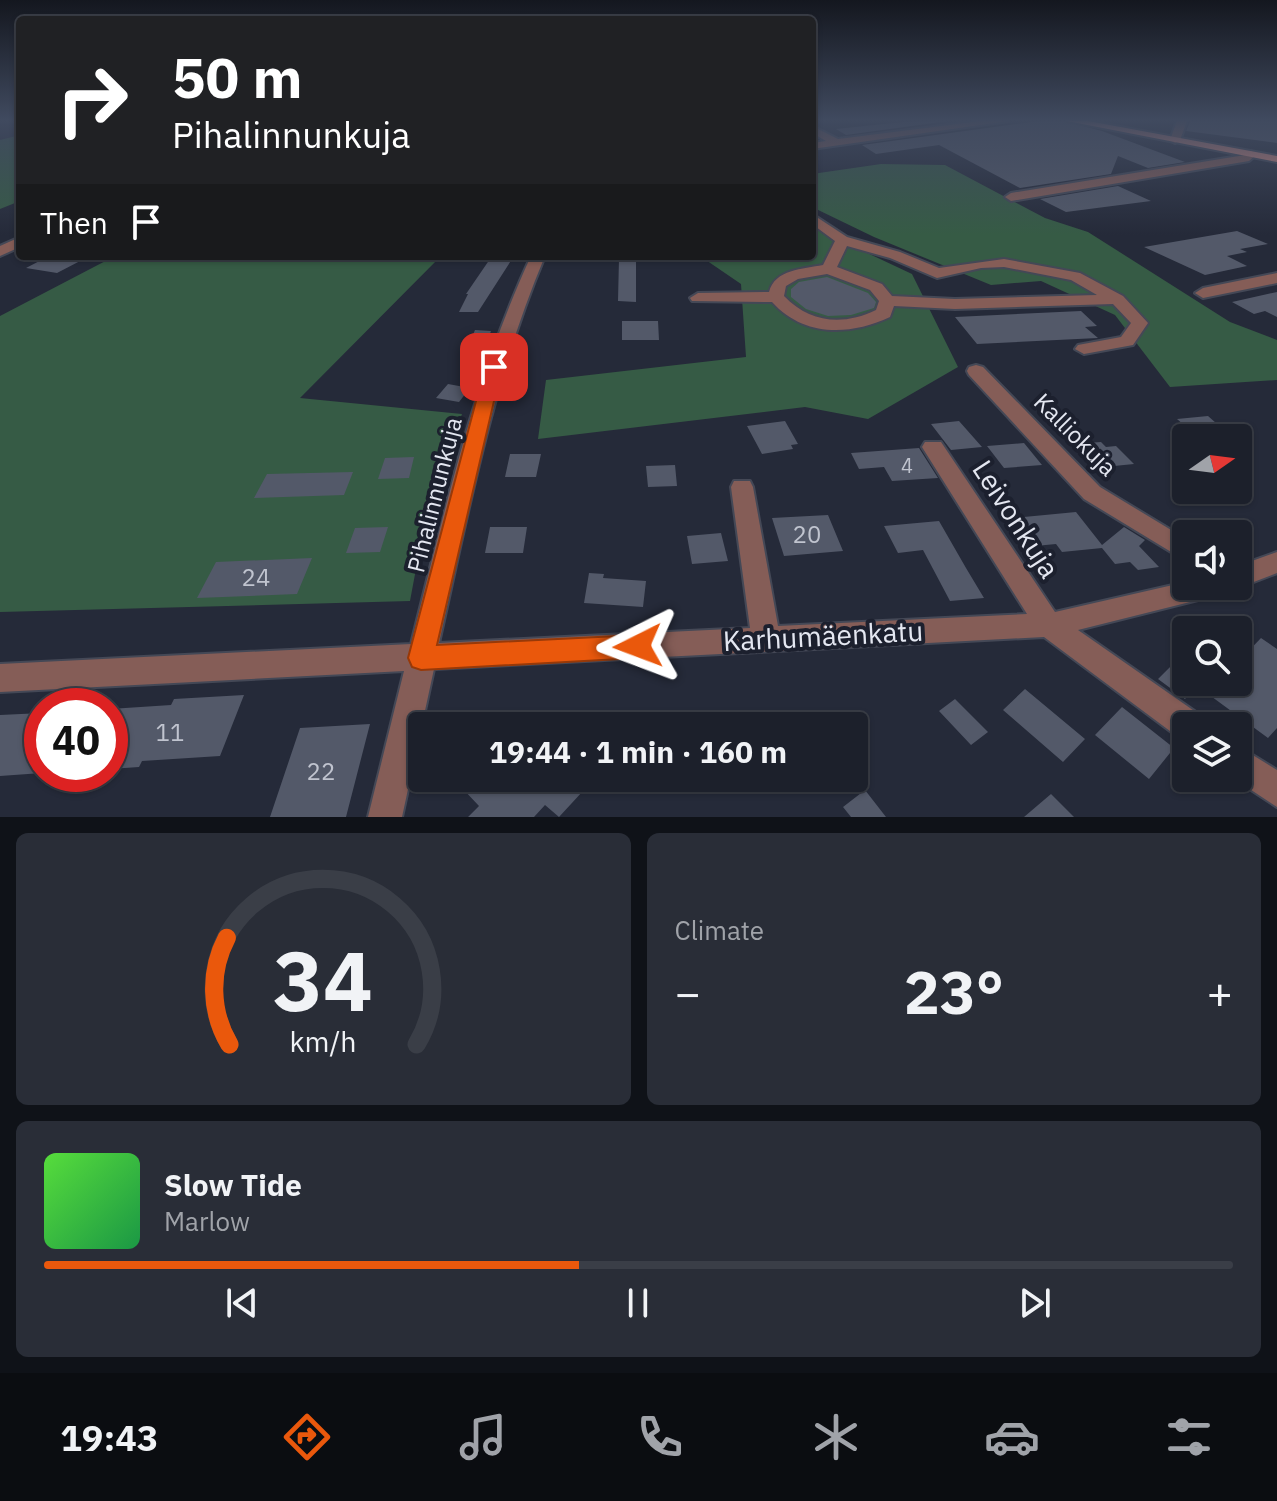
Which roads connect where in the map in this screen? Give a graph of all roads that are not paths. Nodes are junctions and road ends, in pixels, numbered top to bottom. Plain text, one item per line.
1 (1242, 159) edge
2 (1011, 197) dead end
3 (816, 221) edge
4 (842, 240) junction
5 (536, 260) edge
6 (828, 269) junction
7 (937, 273) junction
8 (1277, 278) edge
9 (1203, 293) dead end
10 (776, 297) junction
11 (698, 298) dead end
12 (1117, 299) junction
13 (887, 301) junction
14 (955, 304) junction
15 (1084, 349) dead end
16 (976, 371) dead end
17 (933, 447) dead end
18 (742, 487) dead end
19 (1172, 542) edge
20 (1277, 562) edge
21 (1252, 572) edge
22 (1172, 597) edge
23 (1049, 625) junction
24 (766, 639) junction
25 (421, 658) junction
26 (0, 678) edge
27 (1172, 714) edge
28 (1252, 772) edge
29 (1277, 790) edge
30 (385, 817) edge

1 - 2 street
3 - 4 street
4 - 6 street
4 - 7 street
5 - 25 street, Pihalinnunkuja
6 - 10 street
6 - 13 street
7 - 12 street
7 - 14 street
8 - 9 street
10 - 11 street
10 - 13 street
12 - 14 street
12 - 15 street
13 - 14 street
16 - 19 street, Kalliokuja
17 - 23 street, Leivonkuja
18 - 24 street
20 - 21 street
22 - 23 street, Karhumäenkatu
23 - 24 street, Karhumäenkatu
23 - 27 street
24 - 25 street, Karhumäenkatu
25 - 26 street, Karhumäenkatu
25 - 30 street, Pihalinnunkuja
28 - 29 street

